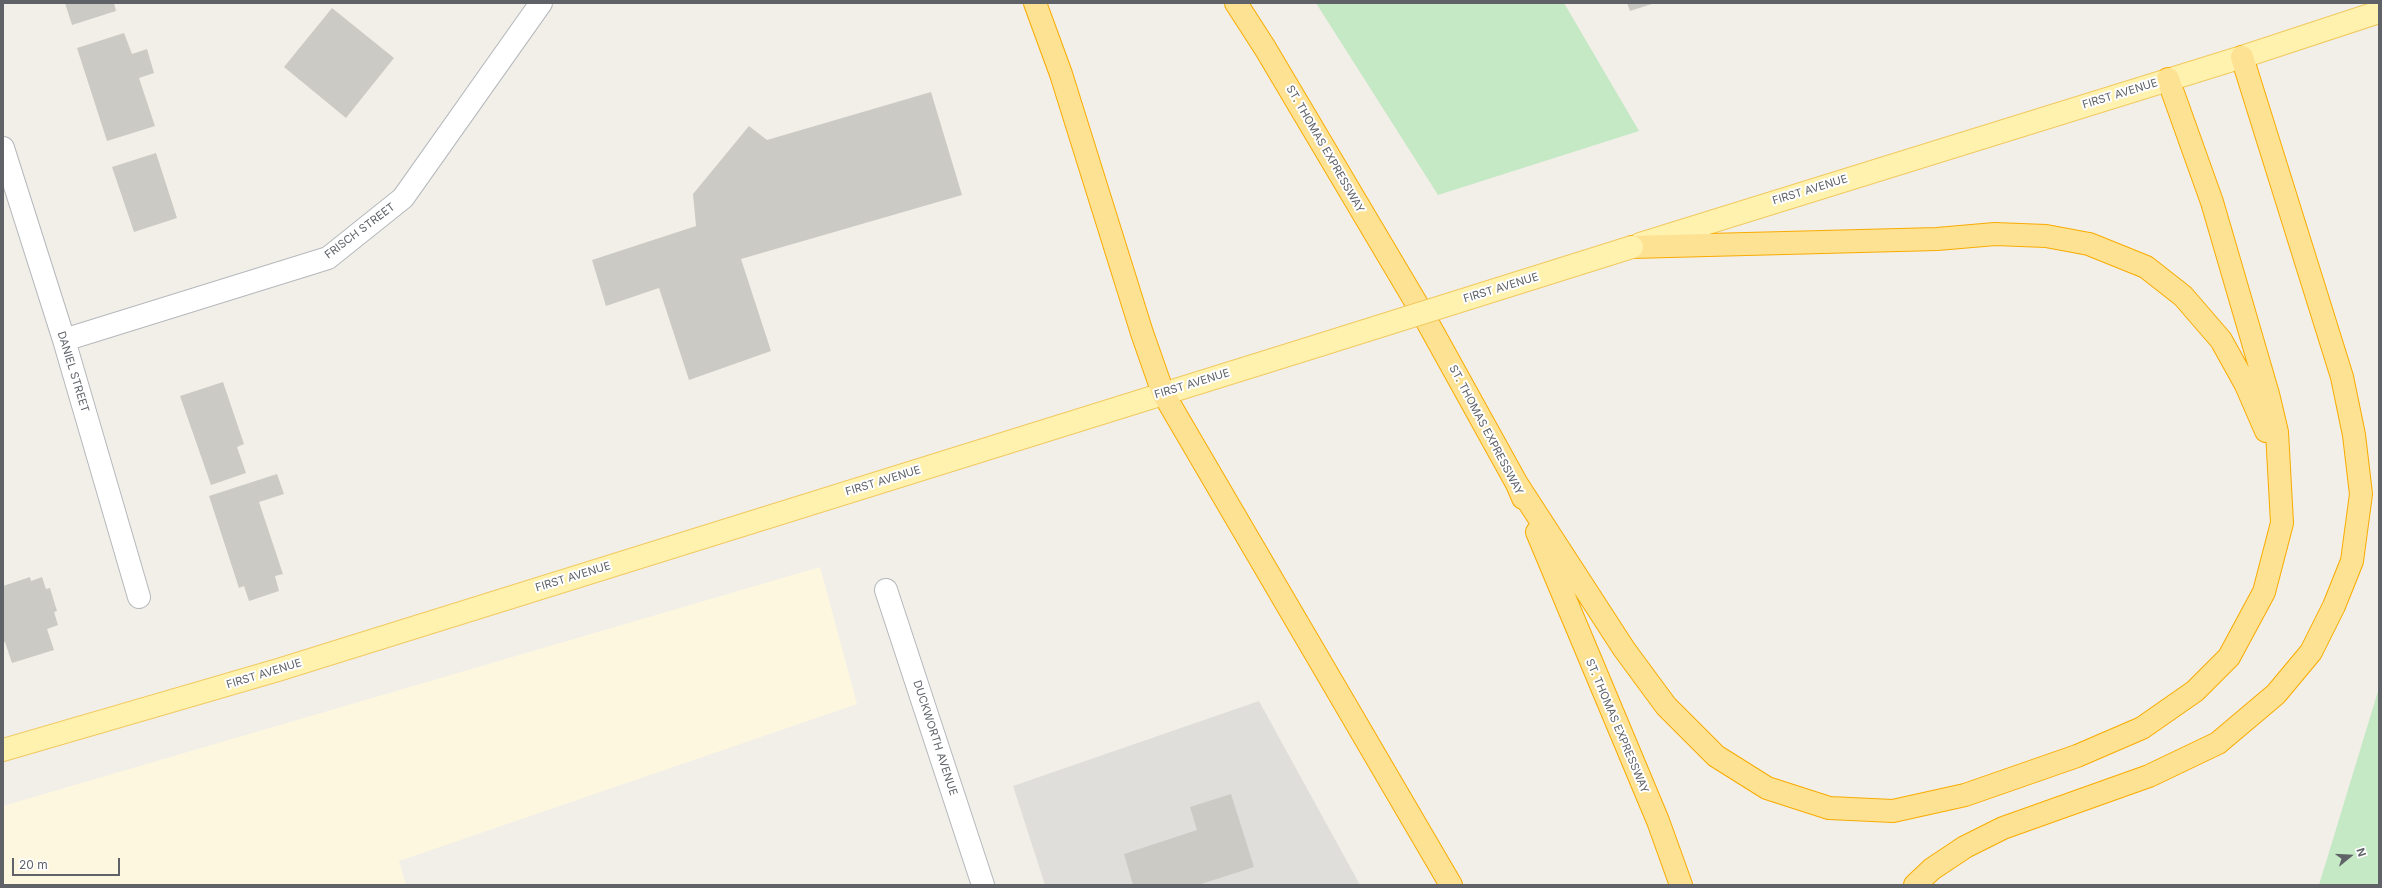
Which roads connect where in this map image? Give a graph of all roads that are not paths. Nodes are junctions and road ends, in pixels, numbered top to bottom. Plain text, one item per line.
1 (541, 3) edge
2 (1035, 3) edge
3 (1236, 3) edge
4 (2379, 12) edge
5 (2242, 57) junction
6 (2168, 79) junction
7 (3, 148) edge
8 (1632, 247) junction
9 (64, 340) junction
10 (1163, 393) junction
11 (1518, 484) junction
12 (2280, 488) junction
13 (886, 590) dead end
14 (139, 597) dead end
15 (3, 750) edge
16 (983, 885) edge
17 (1451, 885) edge
18 (1681, 885) edge
19 (1915, 885) edge

1 - 9 street, FRISCH STREET
2 - 10 highway
3 - 11 highway, ST. THOMAS EXPRESSWAY
4 - 5 main road, FIRST AVENUE
5 - 6 main road, FIRST AVENUE
5 - 19 highway
6 - 8 main road, FIRST AVENUE
6 - 12 highway
7 - 9 street, DANIEL STREET
8 - 10 main road, FIRST AVENUE, bridge
8 - 12 highway
9 - 14 street, DANIEL STREET
10 - 15 main road, FIRST AVENUE
10 - 17 highway
11 - 12 highway
11 - 18 highway, ST. THOMAS EXPRESSWAY
13 - 16 street, DUCKWORTH AVENUE

